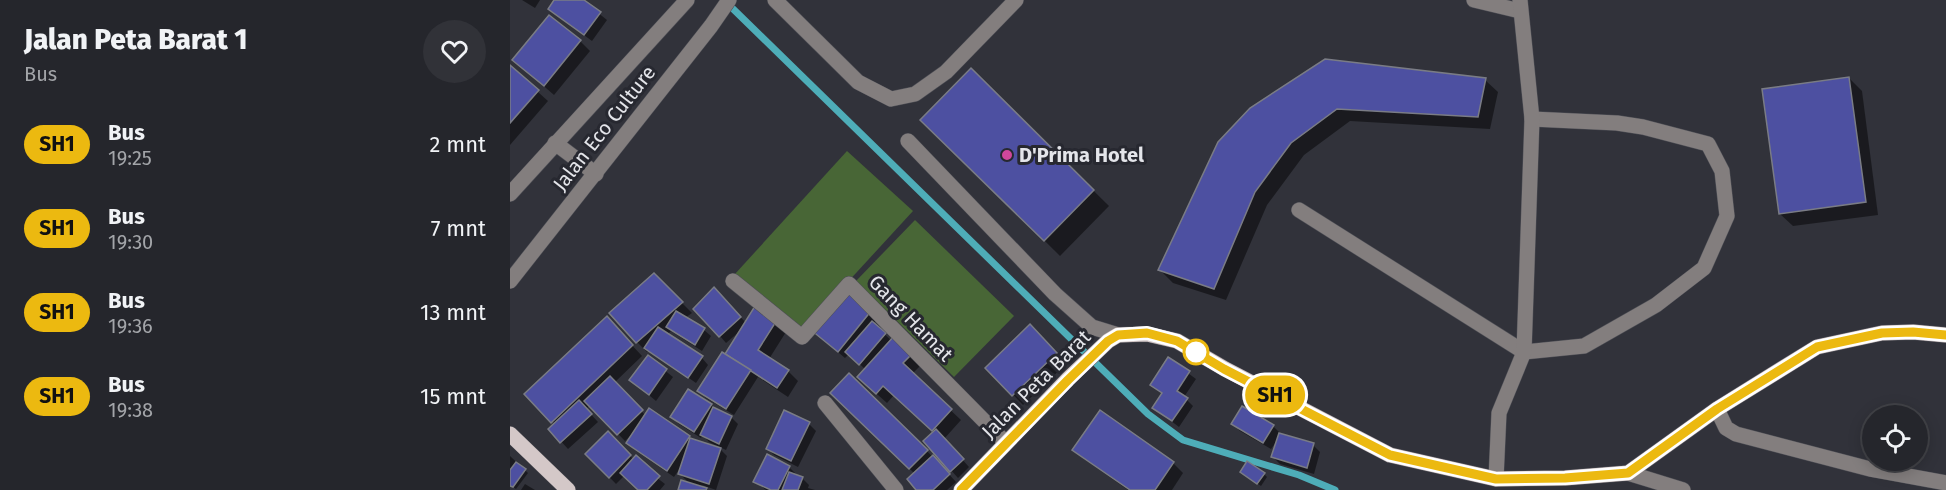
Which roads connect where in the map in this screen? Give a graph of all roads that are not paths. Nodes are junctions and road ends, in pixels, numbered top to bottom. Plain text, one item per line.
1 (729, 0) edge
2 (775, 0) edge
3 (1016, 0) edge
4 (1474, 0) edge
5 (1520, 5) edge
6 (682, 6) edge
7 (1532, 119) junction
8 (908, 141) dead end
9 (555, 143) junction
10 (596, 174) junction
11 (510, 194) edge
12 (1299, 210) dead end
13 (510, 281) edge
14 (733, 281) dead end
15 (1946, 335) edge
16 (1113, 338) junction
17 (1524, 352) junction
18 (825, 403) dead end
19 (1717, 409) junction
20 (510, 434) edge
21 (1006, 443) junction
22 (1628, 473) junction
23 (1496, 479) junction
24 (1946, 483) edge
25 (568, 490) edge
26 (896, 490) edge
27 (961, 490) edge
28 (1683, 490) edge

1 - 10 street, Jalan Eco Culture
2 - 3 street
4 - 5 street
5 - 7 street
6 - 9 street, Jalan Eco Culture
7 - 17 street
7 - 17 street
8 - 16 street
9 - 10 street
9 - 11 street, Jalan Eco Culture
10 - 13 street, Jalan Eco Culture
12 - 17 street
14 - 21 street, Gang Hamat
15 - 19 main road
16 - 21 main road, Jalan Peta Barat
16 - 23 main road, Jalan Peta Barat
17 - 23 street
18 - 26 street
19 - 22 main road
19 - 24 street
20 - 25 main road
21 - 27 main road, Jalan Peta Barat
22 - 23 main road, Jalan Peta Barat
22 - 28 street

